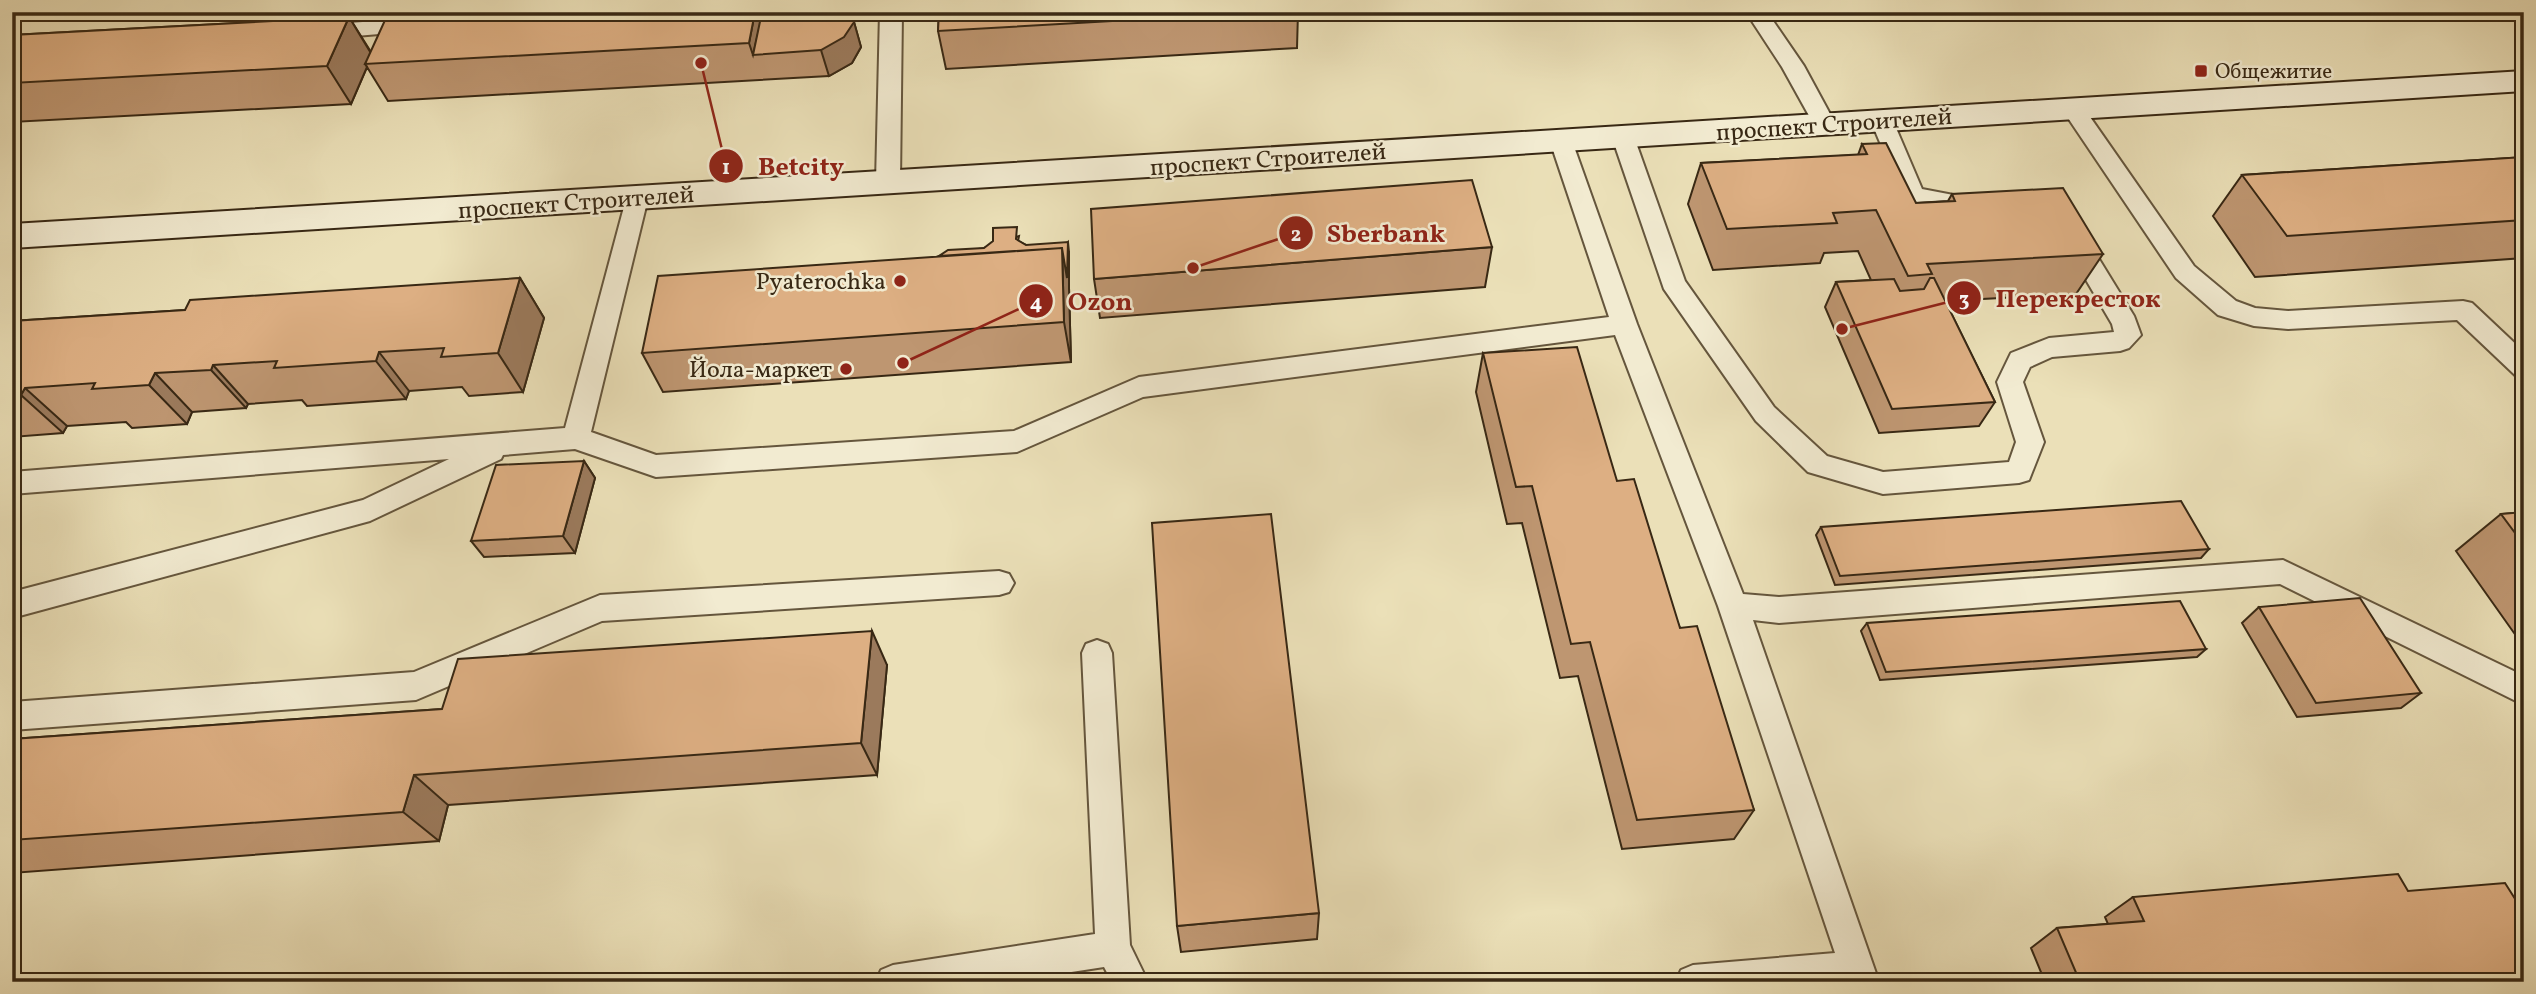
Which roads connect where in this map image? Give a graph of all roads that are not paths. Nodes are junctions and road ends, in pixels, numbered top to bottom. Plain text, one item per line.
1 (891, 12) edge
2 (1756, 12) edge
3 (444, 24) edge
4 (304, 33) edge
5 (2524, 81) edge
6 (2073, 109) junction
7 (1882, 121) junction
8 (1825, 125) junction
9 (1623, 137) junction
10 (1561, 141) junction
11 (888, 182) junction
12 (636, 198) junction
13 (2006, 212) edge
14 (2058, 225) edge
15 (12, 236) edge
16 (1624, 324) junction
17 (2524, 368) edge
18 (576, 438) junction
19 (504, 445) junction
20 (12, 483) edge
21 (999, 583) dead end
22 (12, 605) edge
23 (1733, 606) junction
24 (1097, 653) dead end
25 (2524, 691) edge
26 (12, 716) edge
27 (1113, 948) junction
28 (1860, 975) edge
29 (892, 982) edge
30 (1131, 982) edge
31 (1693, 982) edge

1 - 11 lane
2 - 8 lane
3 - 4 lane
5 - 6 main road, проспект Строителей
6 - 7 main road, проспект Строителей
6 - 17 lane
7 - 8 main road, проспект Строителей
7 - 13 lane
8 - 9 main road, проспект Строителей
9 - 10 main road, проспект Строителей
9 - 14 lane
10 - 11 main road, проспект Строителей
10 - 16 lane
11 - 12 main road, проспект Строителей
12 - 15 main road, проспект Строителей
12 - 18 lane
16 - 18 lane
16 - 23 lane
18 - 19 lane
19 - 20 lane
19 - 22 lane
21 - 26 lane
23 - 25 lane
23 - 28 lane
24 - 27 lane
27 - 29 lane
27 - 30 lane
28 - 31 lane

